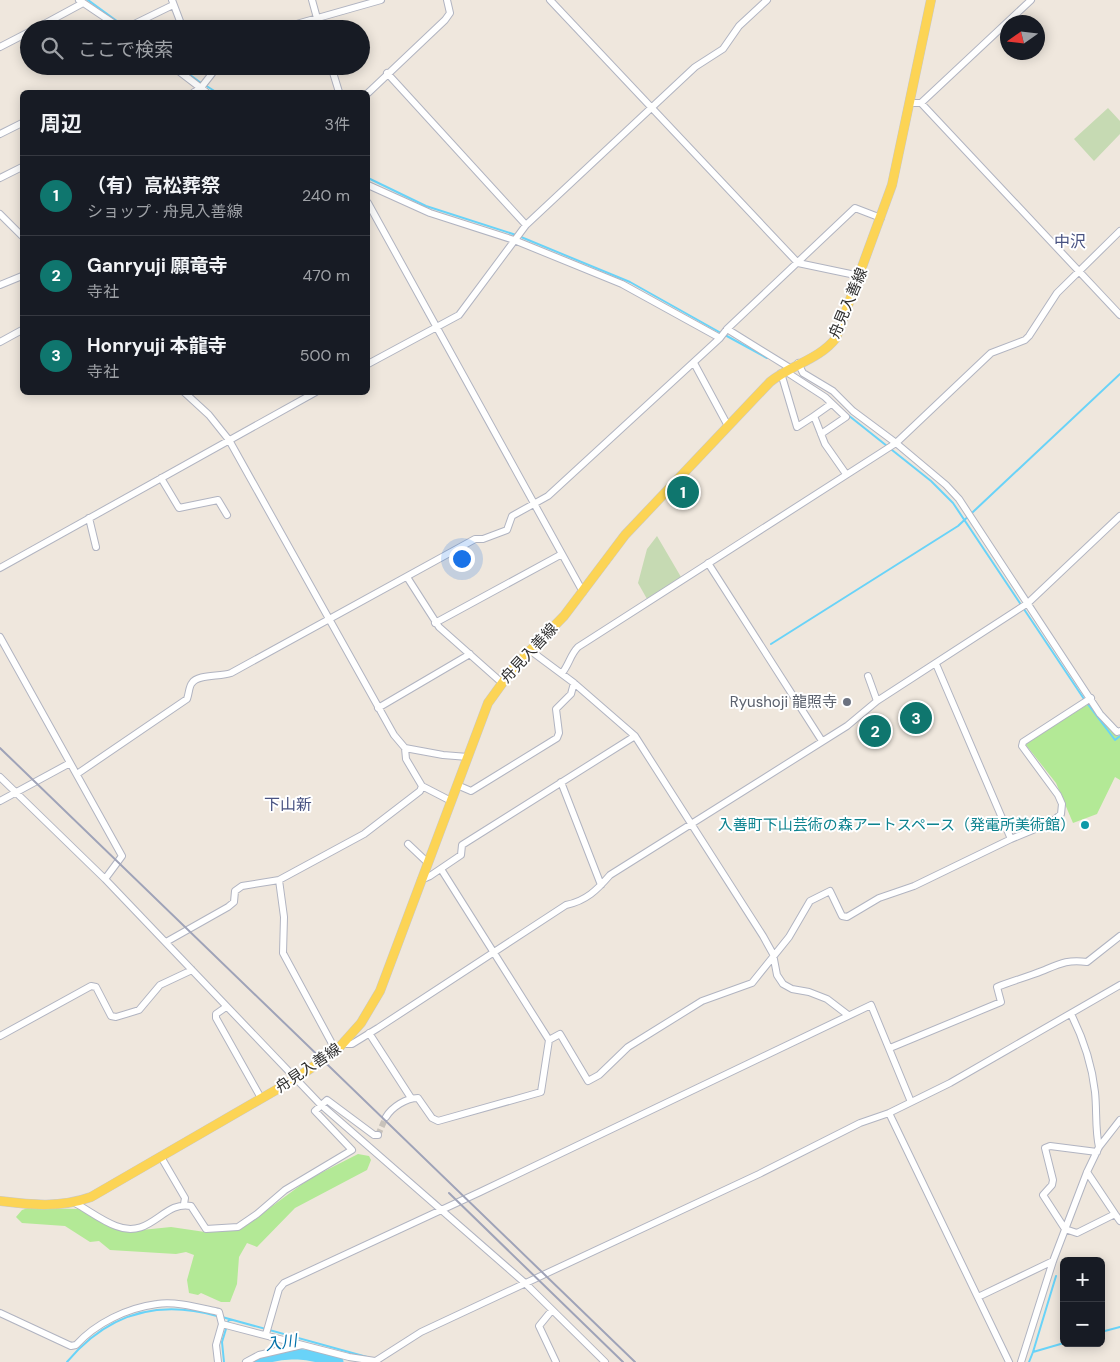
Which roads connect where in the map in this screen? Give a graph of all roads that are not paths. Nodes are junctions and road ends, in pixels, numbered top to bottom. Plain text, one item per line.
1 (312, 0) edge
2 (381, 0) edge
3 (447, 0) edge
4 (550, 0) edge
5 (767, 0) edge
6 (931, 0) edge
7 (1031, 0) edge
8 (81, 2) edge
9 (172, 3) edge
10 (317, 18) junction
11 (50, 20) edge
12 (109, 20) edge
13 (140, 20) edge
14 (179, 20) edge
15 (310, 20) edge
16 (20, 37) edge
17 (0, 48) edge
18 (389, 71) junction
19 (181, 75) edge
20 (211, 75) edge
21 (334, 75) edge
22 (196, 90) edge
23 (198, 90) edge
24 (338, 90) edge
25 (370, 91) edge
26 (910, 103) junction
27 (921, 103) junction
28 (652, 108) junction
29 (20, 124) edge
30 (0, 134) edge
31 (20, 168) edge
32 (0, 178) edge
33 (370, 186) edge
34 (370, 207) edge
35 (0, 214) edge
36 (881, 218) junction
37 (526, 224) junction
38 (1120, 231) edge
39 (20, 234) edge
40 (514, 240) junction
41 (798, 263) junction
42 (1078, 270) junction
43 (860, 276) junction
44 (20, 277) edge
45 (0, 285) edge
46 (1120, 314) edge
47 (436, 327) junction
48 (726, 329) junction
49 (20, 331) edge
50 (720, 338) junction
51 (0, 342) edge
52 (694, 362) junction
53 (370, 363) edge
54 (788, 369) junction
55 (187, 395) edge
56 (311, 395) edge
57 (832, 404) junction
58 (814, 416) junction
59 (728, 426) junction
60 (821, 434) junction
61 (229, 440) junction
62 (896, 442) junction
63 (846, 474) junction
64 (161, 478) junction
65 (536, 505) junction
66 (227, 515) dead end
67 (1120, 516) edge
68 (89, 518) junction
69 (96, 547) dead end
70 (562, 554) junction
71 (708, 563) junction
72 (0, 568) edge
73 (407, 577) junction
74 (583, 592) junction
75 (1028, 603) junction
76 (329, 620) junction
77 (435, 623) junction
78 (0, 637) edge
79 (531, 651) junction
80 (470, 654) junction
81 (936, 664) junction
82 (562, 673) junction
83 (868, 676) dead end
84 (501, 682) junction
85 (574, 683) junction
86 (1091, 698) junction
87 (877, 701) junction
88 (378, 708) junction
89 (1120, 731) edge
90 (635, 736) junction
91 (822, 741) junction
92 (404, 748) junction
93 (468, 757) junction
94 (70, 763) junction
95 (77, 774) junction
96 (0, 777) edge
97 (561, 782) junction
98 (457, 785) junction
99 (422, 786) junction
100 (16, 793) junction
101 (451, 801) junction
102 (0, 802) edge
103 (692, 822) junction
104 (1011, 839) junction
105 (408, 844) dead end
106 (428, 863) junction
107 (441, 869) junction
108 (105, 879) junction
109 (279, 880) junction
110 (421, 880) junction
111 (601, 884) junction
112 (1120, 936) edge
113 (166, 942) junction
114 (494, 952) junction
115 (773, 954) junction
116 (192, 970) junction
117 (1120, 985) edge
118 (226, 1006) junction
119 (1071, 1014) junction
120 (848, 1015) junction
121 (369, 1033) junction
122 (0, 1036) edge
123 (549, 1040) junction
124 (344, 1044) junction
125 (890, 1048) junction
126 (336, 1051) junction
127 (295, 1079) junction
128 (261, 1098) junction
129 (411, 1098) junction
130 (911, 1102) junction
131 (320, 1104) junction
132 (889, 1113) junction
133 (386, 1117) tunnel mouth
134 (1120, 1120) edge
135 (378, 1135) dead end
136 (1098, 1150) junction
137 (161, 1157) junction
138 (1087, 1172) junction
139 (0, 1201) edge
140 (75, 1203) junction
141 (184, 1204) junction
142 (441, 1209) junction
143 (1115, 1214) junction
144 (1120, 1222) edge
145 (1065, 1229) junction
146 (1053, 1261) junction
147 (525, 1283) junction
148 (978, 1297) junction
149 (552, 1310) junction
150 (0, 1313) edge
151 (222, 1324) junction
152 (266, 1334) junction
153 (302, 1345) junction
154 (218, 1362) edge
155 (246, 1362) edge
156 (375, 1362) edge
157 (556, 1362) edge
158 (605, 1362) edge
159 (1009, 1362) edge
160 (1021, 1362) edge

1 - 10 street
2 - 10 street
3 - 18 street
4 - 28 street
5 - 28 street
6 - 26 main road, 舟見入善線
7 - 27 street
8 - 11 street
8 - 12 street
9 - 13 street
9 - 14 street
10 - 15 street
16 - 17 street
18 - 25 street
18 - 37 street
19 - 22 street
20 - 23 street
21 - 24 street
26 - 27 street
26 - 36 main road, 舟見入善線
27 - 42 street
28 - 37 street
28 - 41 street
29 - 30 street
31 - 32 street
33 - 40 street
34 - 47 street
35 - 39 street
36 - 41 street
36 - 43 main road, 舟見入善線
37 - 40 street
38 - 42 street
40 - 47 street
40 - 50 street
41 - 43 street
41 - 48 street
42 - 46 street
42 - 62 street
43 - 54 main road, 舟見入善線
44 - 45 street
47 - 53 street
47 - 65 street
48 - 50 street
48 - 54 street
49 - 51 street
50 - 52 street
52 - 59 street
52 - 65 street
54 - 57 street
54 - 58 street
54 - 59 main road, 舟見入善線
54 - 62 street
55 - 61 street
56 - 61 street
57 - 58 street
57 - 60 street
58 - 60 street
59 - 74 main road, 舟見入善線
60 - 63 street
61 - 64 street
61 - 76 street
62 - 63 street
62 - 75 street
63 - 71 street
64 - 66 street
64 - 68 street
65 - 70 street
65 - 73 street
67 - 75 street
68 - 69 street
68 - 72 street
70 - 74 street
70 - 77 street
71 - 82 street
71 - 91 street
73 - 76 street
73 - 77 street
74 - 79 main road, 舟見入善線
75 - 81 street
75 - 86 street
76 - 88 street
76 - 95 street
77 - 80 street
78 - 94 street
79 - 82 street
79 - 84 main road, 舟見入善線
80 - 84 street
80 - 88 street
81 - 87 street
81 - 104 street
82 - 85 street
83 - 87 street
84 - 93 main road, 舟見入善線
85 - 90 street
85 - 98 street
86 - 89 street
86 - 104 street
87 - 91 street
88 - 92 street
90 - 97 street
90 - 103 street
91 - 103 street
92 - 93 street
92 - 99 street
93 - 98 main road, 舟見入善線
94 - 95 street
94 - 100 street
95 - 108 street
96 - 100 street
97 - 107 street
97 - 111 street
98 - 101 main road, 舟見入善線
99 - 101 street
99 - 109 street
100 - 102 street
100 - 108 street
101 - 106 main road, 舟見入善線
103 - 111 street
103 - 115 street
104 - 115 street
105 - 106 street
106 - 110 main road, 舟見入善線
107 - 110 street
107 - 114 street
108 - 113 street
109 - 113 street
109 - 126 street
110 - 124 main road, 舟見入善線
111 - 114 street
112 - 125 street
113 - 116 street
114 - 121 street
114 - 123 street
115 - 120 street
115 - 123 street
116 - 118 street
116 - 122 street
117 - 119 street
118 - 127 street
118 - 128 street
119 - 130 street
119 - 136 street
120 - 125 street
120 - 142 street
121 - 124 street
121 - 129 street
123 - 129 street
124 - 126 main road, 舟見入善線
125 - 130 street
126 - 127 main road, 舟見入善線
127 - 128 main road, 舟見入善線
127 - 131 street
128 - 137 main road, 舟見入善線
129 - 133 street
130 - 132 street
131 - 135 street
131 - 141 street
131 - 142 street
132 - 147 street
132 - 148 street
134 - 136 street
136 - 138 street
136 - 145 street
137 - 140 main road, 舟見入善線
137 - 141 street
138 - 143 street
138 - 145 street
139 - 140 main road, 舟見入善線
140 - 141 street
142 - 147 street
142 - 152 street
143 - 144 street
143 - 145 street
145 - 146 street
146 - 148 street
146 - 160 street
147 - 149 street
147 - 156 street
148 - 159 street
149 - 157 street
149 - 158 street
150 - 151 street
151 - 152 street
151 - 154 street
152 - 153 street
153 - 155 street
153 - 156 street

